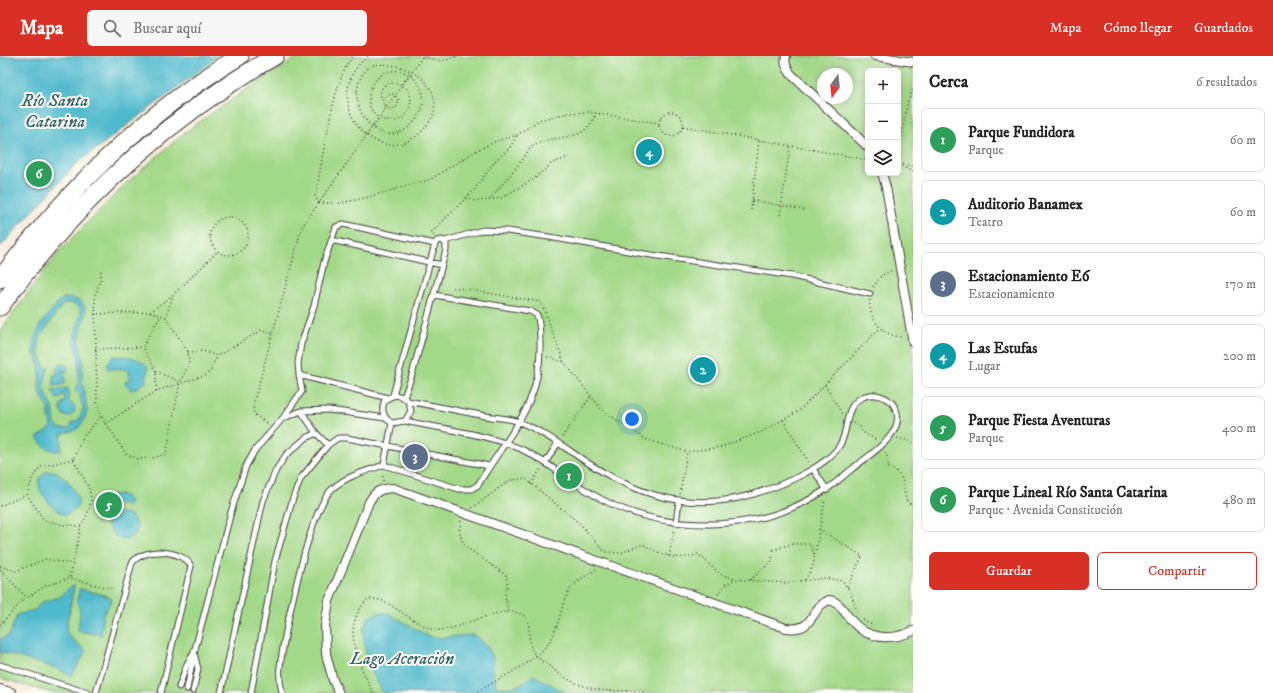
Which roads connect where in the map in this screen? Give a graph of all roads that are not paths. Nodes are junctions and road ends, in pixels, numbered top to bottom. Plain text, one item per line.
1 (240, 56) edge
2 (275, 56) edge
3 (786, 56) edge
4 (875, 56) edge
5 (913, 62) edge
6 (865, 143) edge
7 (883, 176) edge
8 (331, 240) junction
9 (445, 241) junction
10 (436, 243) junction
11 (430, 262) junction
12 (442, 265) junction
13 (0, 279) edge
14 (870, 294) road end
15 (434, 295) junction
16 (0, 307) edge
17 (912, 340) edge
18 (299, 375) junction
19 (390, 396) junction
20 (406, 399) junction
21 (301, 411) junction
22 (284, 418) junction
23 (385, 418) junction
24 (405, 421) junction
25 (520, 422) junction
26 (392, 423) junction
27 (316, 433) junction
28 (505, 442) junction
29 (558, 443) junction
30 (328, 444) junction
31 (388, 446) junction
32 (545, 463) junction
33 (384, 465) junction
34 (489, 466) junction
35 (812, 469) junction
36 (827, 490) junction
37 (679, 501) junction
38 (676, 523) junction
39 (913, 632) edge
40 (194, 653) junction
41 (0, 665) edge
42 (179, 687) dead end
43 (187, 689) dead end
44 (0, 690) edge
45 (193, 691) dead end
46 (11, 693) edge
47 (88, 693) edge
48 (96, 693) edge
49 (161, 693) edge
50 (221, 693) edge
51 (251, 693) edge
52 (282, 693) edge
53 (339, 693) edge

1 - 13 highway
2 - 16 highway
3 - 6 street
4 - 5 street
7 - 17 street
8 - 10 lane
8 - 11 lane
8 - 18 lane
9 - 10 lane
9 - 12 lane
9 - 14 lane
10 - 11 lane
11 - 12 lane
11 - 19 lane
12 - 15 lane
15 - 20 lane
15 - 25 lane
18 - 19 lane
18 - 22 lane
19 - 20 lane
19 - 23 lane
20 - 24 lane
20 - 25 lane
21 - 22 lane
21 - 23 lane
21 - 27 lane
22 - 40 lane
23 - 26 lane
24 - 26 lane
24 - 28 lane
25 - 28 lane
25 - 29 lane
26 - 31 lane
27 - 30 lane
27 - 50 lane
28 - 32 lane
28 - 34 lane
29 - 32 lane
29 - 37 lane
30 - 31 lane
30 - 51 lane
31 - 33 lane
31 - 34 lane
32 - 38 lane
33 - 34 lane
33 - 52 lane
35 - 36 lane
35 - 36 lane
35 - 37 lane
36 - 38 lane
37 - 38 lane
39 - 53 street
40 - 42 lane
40 - 43 lane
40 - 45 lane
41 - 47 lane
44 - 46 street
48 - 49 lane

